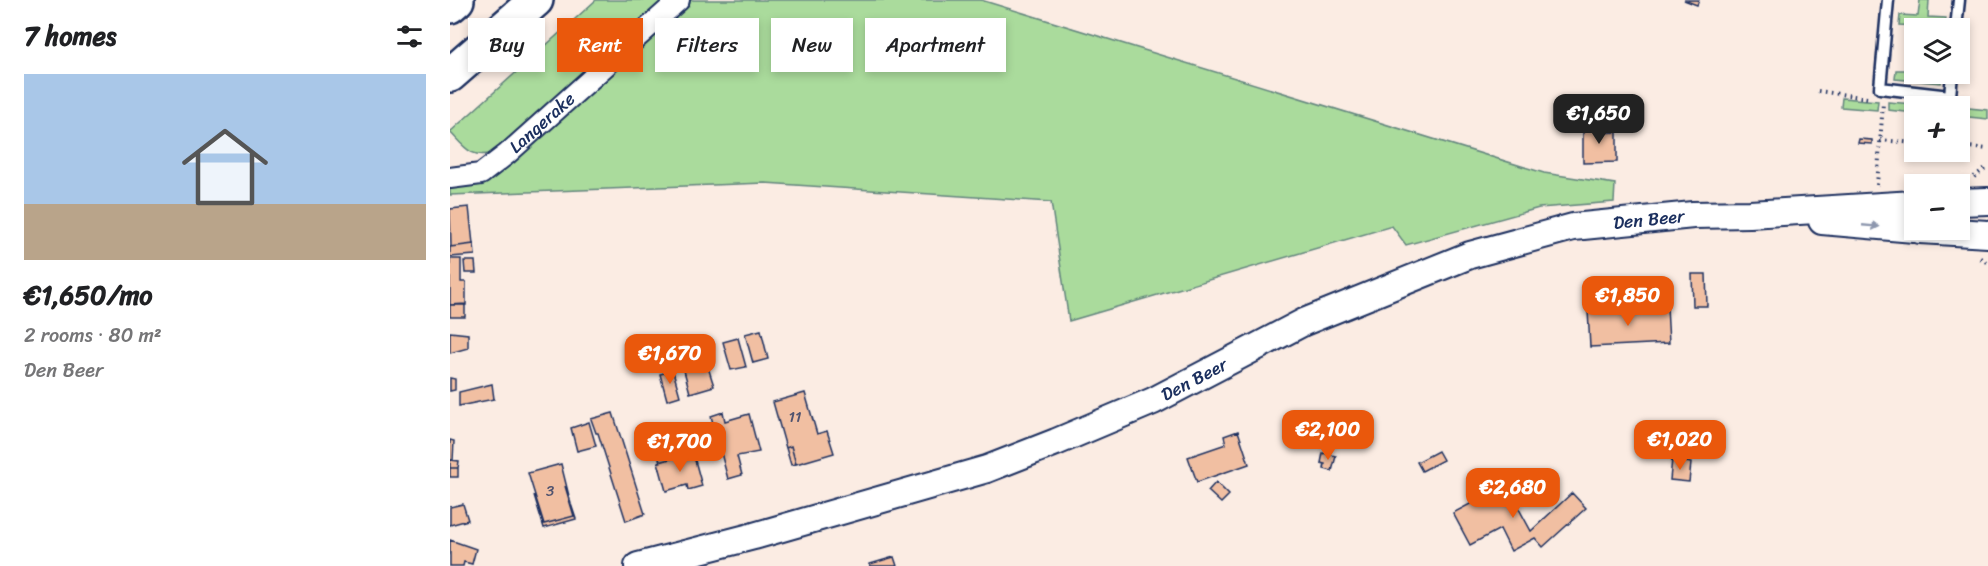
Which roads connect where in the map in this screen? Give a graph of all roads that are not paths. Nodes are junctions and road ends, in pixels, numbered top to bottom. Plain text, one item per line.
1 (457, 0) edge
2 (536, 0) edge
3 (679, 0) edge
4 (1888, 0) edge
5 (1959, 0) edge
6 (450, 6) edge
7 (1957, 18) edge
8 (457, 69) edge
9 (1951, 84) edge
10 (450, 178) edge
11 (1988, 201) edge
12 (1970, 202) edge
13 (1904, 204) edge
14 (1750, 214) junction
15 (1904, 228) edge
16 (1970, 233) edge
17 (1988, 234) edge
18 (638, 566) edge

1 - 6 highway
2 - 8 highway
3 - 10 street, Langerake
4 - 9 lane
5 - 7 lane
11 - 12 street
13 - 14 street, Den Beer
14 -> 15 street, Den Beer
14 - 18 street, Den Beer
16 - 17 street

